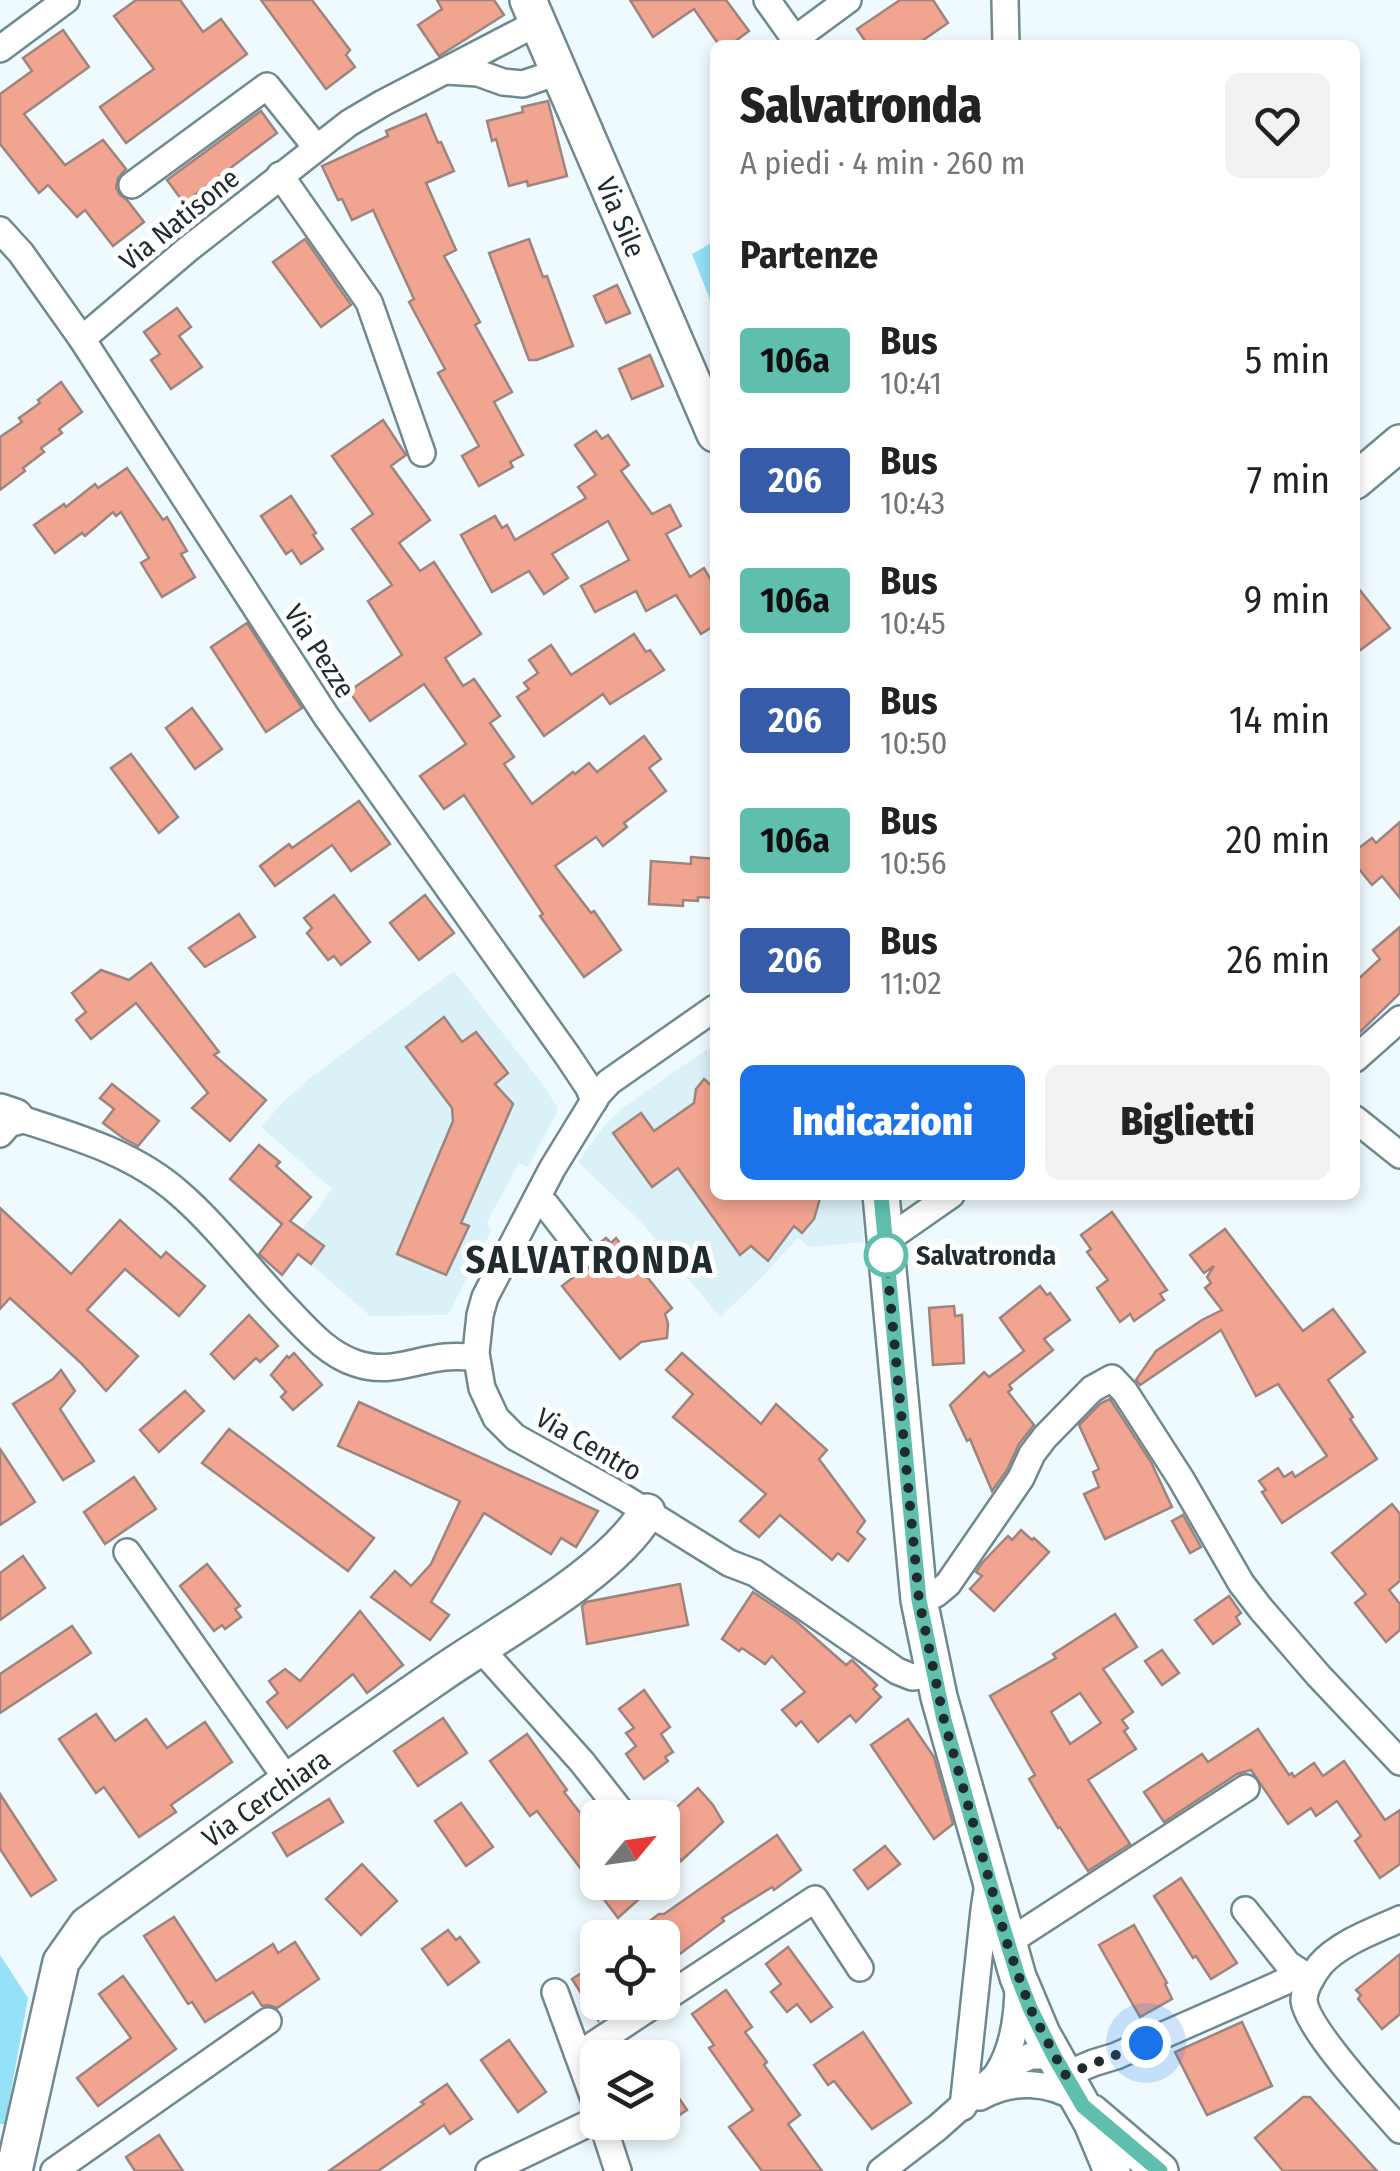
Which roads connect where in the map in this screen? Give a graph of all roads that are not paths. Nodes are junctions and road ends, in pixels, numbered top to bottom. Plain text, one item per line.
1 (66, 0) edge
2 (767, 0) edge
3 (848, 0) edge
4 (1005, 0) edge
5 (533, 12) edge
6 (796, 40) edge
7 (799, 40) edge
8 (1006, 40) edge
9 (0, 49) edge
10 (446, 71) junction
11 (558, 72) junction
12 (316, 147) junction
13 (280, 175) junction
14 (132, 186) dead end
15 (0, 230) edge
16 (82, 339) junction
17 (710, 422) edge
18 (1400, 443) edge
19 (422, 453) dead end
20 (1360, 477) edge
21 (710, 1011) edge
22 (1400, 1020) edge
23 (1360, 1055) edge
24 (594, 1101) junction
25 (5, 1121) edge
26 (1360, 1123) edge
27 (1400, 1154) edge
28 (881, 1200) edge
29 (944, 1200) edge
30 (546, 1205) dead end
31 (885, 1241) junction
32 (584, 1254) dead end
33 (476, 1357) junction
34 (647, 1512) junction
35 (127, 1552) dead end
36 (919, 1600) junction
37 (480, 1648) junction
38 (933, 1675) junction
39 (1400, 1762) edge
40 (288, 1781) junction
41 (1246, 1788) dead end
42 (612, 1800) edge
43 (989, 1881) junction
44 (1245, 1910) dead end
45 (1400, 1919) edge
46 (1007, 1943) junction
47 (860, 1968) dead end
48 (1018, 1977) junction
49 (1311, 1979) junction
50 (1284, 1982) dead end
51 (680, 1988) edge
52 (554, 1992) dead end
53 (631, 2020) edge
54 (268, 2021) dead end
55 (578, 2055) junction
56 (580, 2060) edge
57 (997, 2074) junction
58 (1071, 2084) junction
59 (965, 2105) junction
60 (580, 2130) edge
61 (1400, 2130) edge
62 (607, 2140) edge
63 (14, 2171) edge
64 (54, 2171) edge
65 (490, 2171) edge
66 (618, 2171) edge
67 (881, 2171) edge
68 (1112, 2171) edge
69 (1139, 2171) edge
70 (1158, 2171) edge

1 - 9 street
2 - 6 street
3 - 7 street
4 - 8 street
5 - 10 street, Via Natisone
5 - 11 street, Via Sile
10 - 11 street
10 - 12 street, Via Natisone
11 - 17 street, Via Sile
12 - 13 street, Via Natisone
12 - 14 street, Via Natisone
13 - 16 street, Via Natisone
13 - 19 street
15 - 16 street, Via Pezze
16 - 24 street, Via Pezze
18 - 20 street
21 - 24 street, Via Centro
22 - 23 street
24 - 33 street, Via Centro
25 - 33 street
26 - 27 street
28 - 31 street
29 - 31 street
30 - 32 street
31 - 36 street
33 - 34 street, Via Centro
34 - 37 street, Via Cerchiara
34 - 38 street, Via Centro
35 - 40 street
36 - 38 street
36 - 39 street
37 - 40 street, Via Cerchiara
37 - 42 street
38 - 43 street
40 - 63 street, Via Cerchiara
41 - 46 street
43 - 46 street
43 - 59 street
44 - 49 street
45 - 49 street
46 - 48 street
47 - 51 street
48 - 57 street
48 - 58 street
49 - 61 street
50 - 58 street
52 - 55 street
53 - 55 street
54 - 64 street
55 - 56 street
57 - 58 street
57 - 59 street
58 - 59 street
58 - 68 street
58 - 70 street
59 - 67 street
60 - 65 street
62 - 66 street
69 - 70 street

